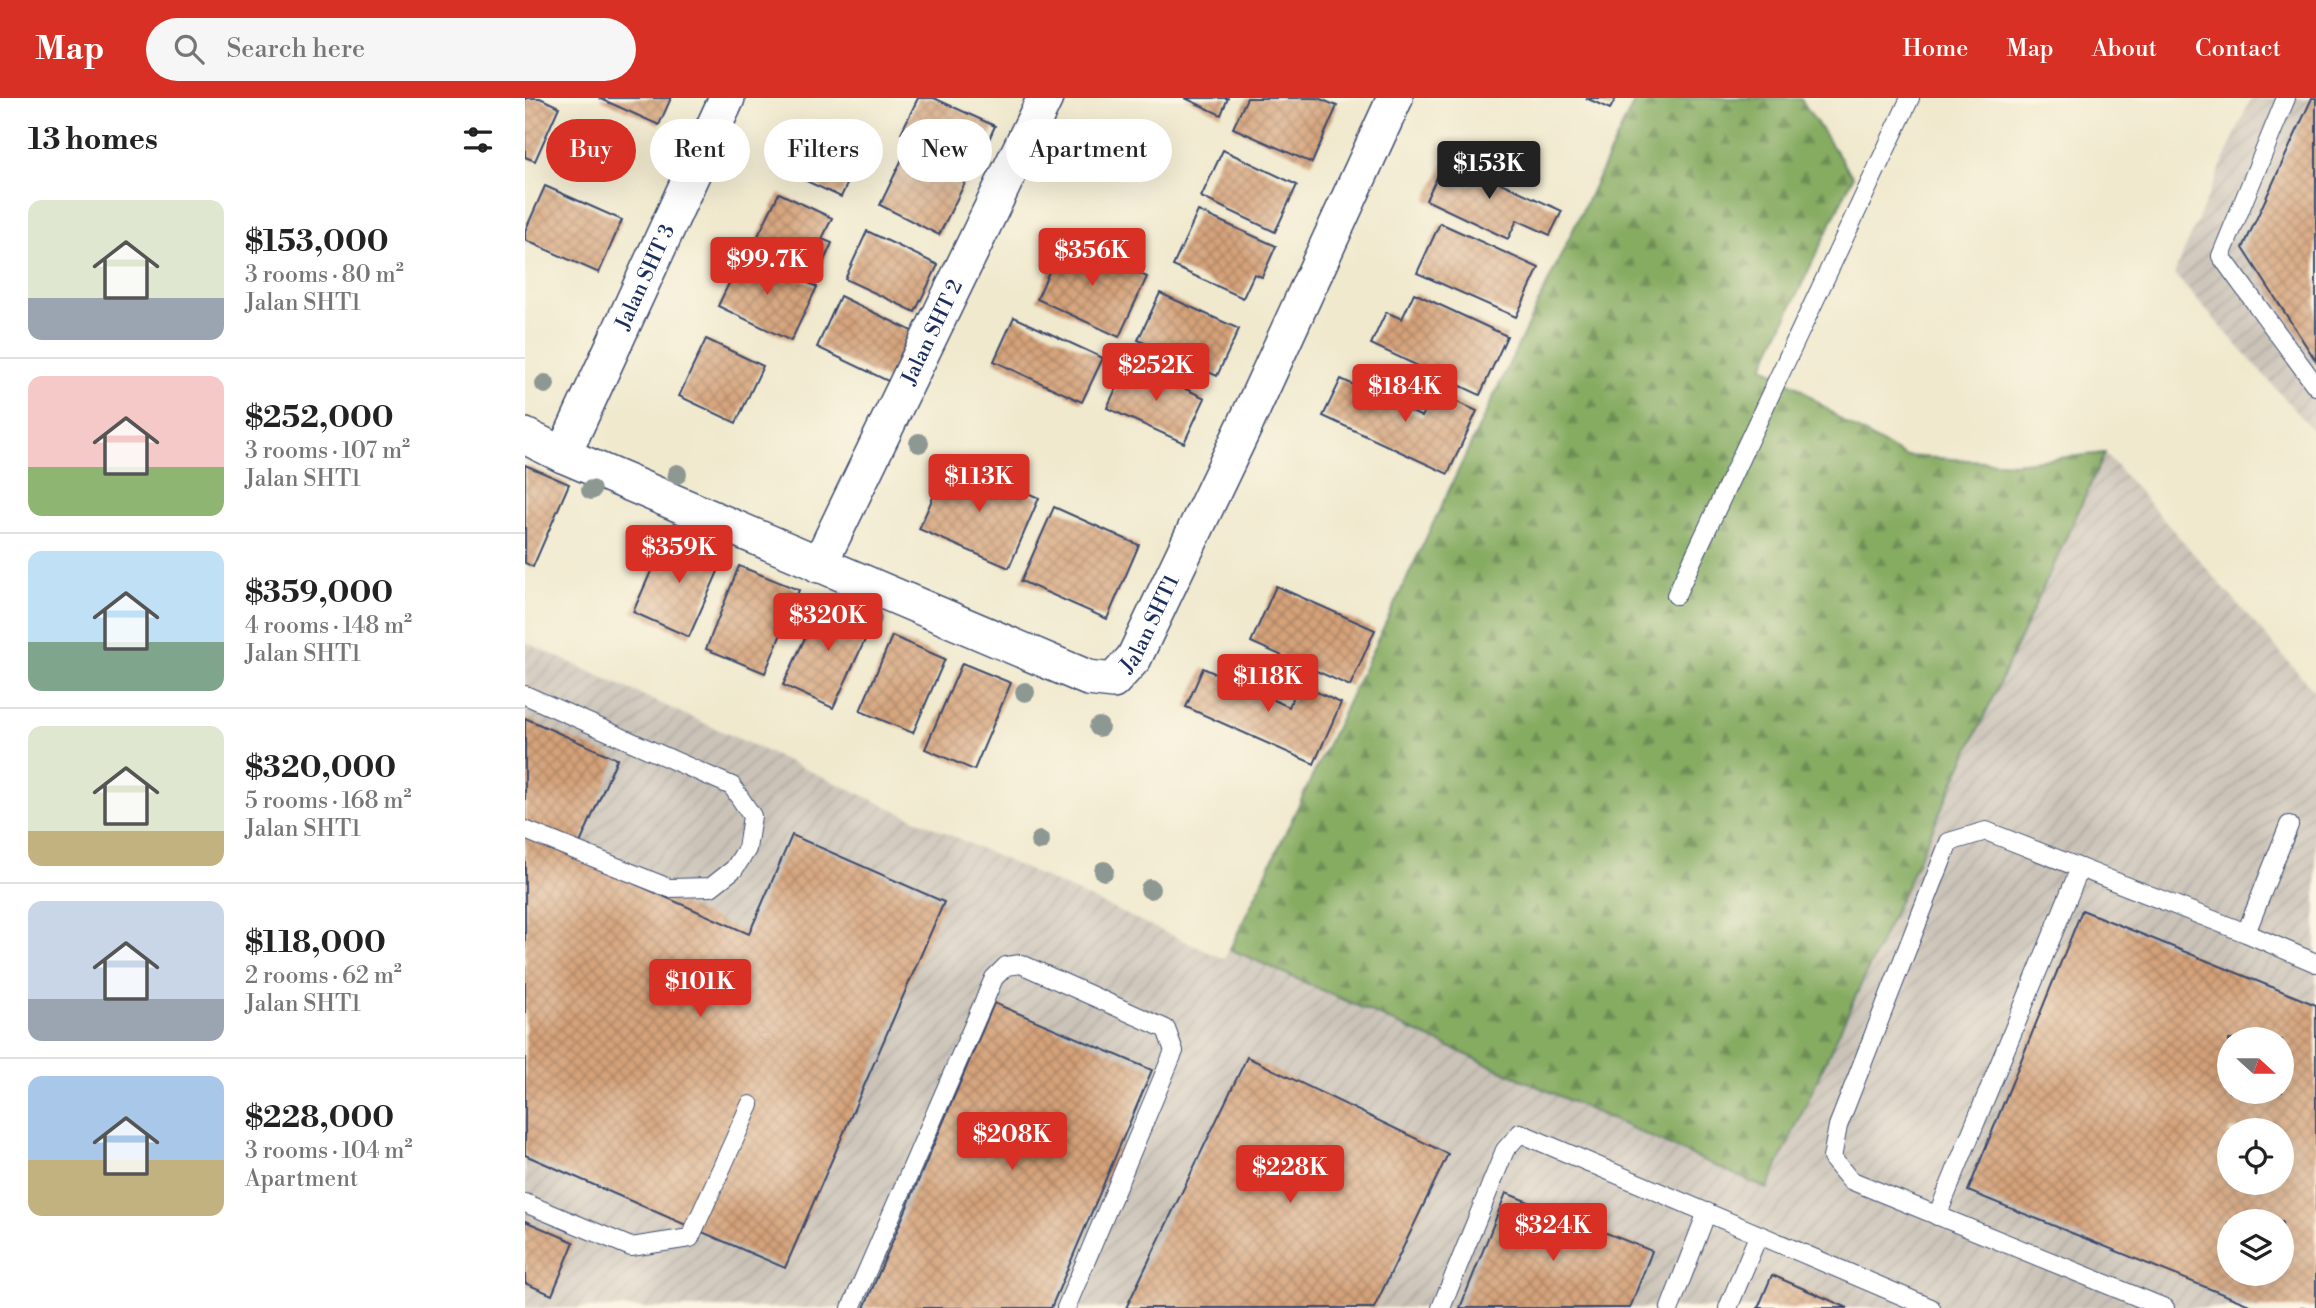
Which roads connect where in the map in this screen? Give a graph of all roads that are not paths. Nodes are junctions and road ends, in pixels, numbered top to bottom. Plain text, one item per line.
1 (727, 98) edge
2 (1045, 98) edge
3 (1395, 98) edge
4 (1910, 98) edge
5 (2286, 98) edge
6 (2316, 386) edge
7 (525, 436) edge
8 (563, 455) junction
9 (819, 565) junction
10 (1676, 595) dead end
11 (525, 695) edge
12 (2288, 825) dead end
13 (525, 830) edge
14 (2080, 868) junction
15 (2246, 933) junction
16 (2316, 963) edge
17 (750, 1105) dead end
18 (525, 1203) edge
19 (1707, 1212) junction
20 (1937, 1216) junction
21 (1758, 1236) junction
22 (851, 1308) edge
23 (1066, 1308) edge
24 (1441, 1308) edge
25 (1670, 1308) edge
26 (1728, 1308) edge
27 (1931, 1308) edge
28 (2165, 1308) edge

1 - 8 street, Jalan SHT 3
2 - 9 street, Jalan SHT 2
3 - 9 street, Jalan SHT1
4 - 10 lane
5 - 6 lane
7 - 8 street, Jalan SHT1
8 - 9 street, Jalan SHT1
11 - 13 lane
12 - 15 lane
14 - 15 lane
14 - 20 lane
14 - 20 lane
15 - 16 lane
17 - 18 lane
19 - 21 lane
19 - 24 lane
19 - 25 lane
20 - 28 lane
21 - 26 lane
21 - 27 lane
22 - 23 lane

